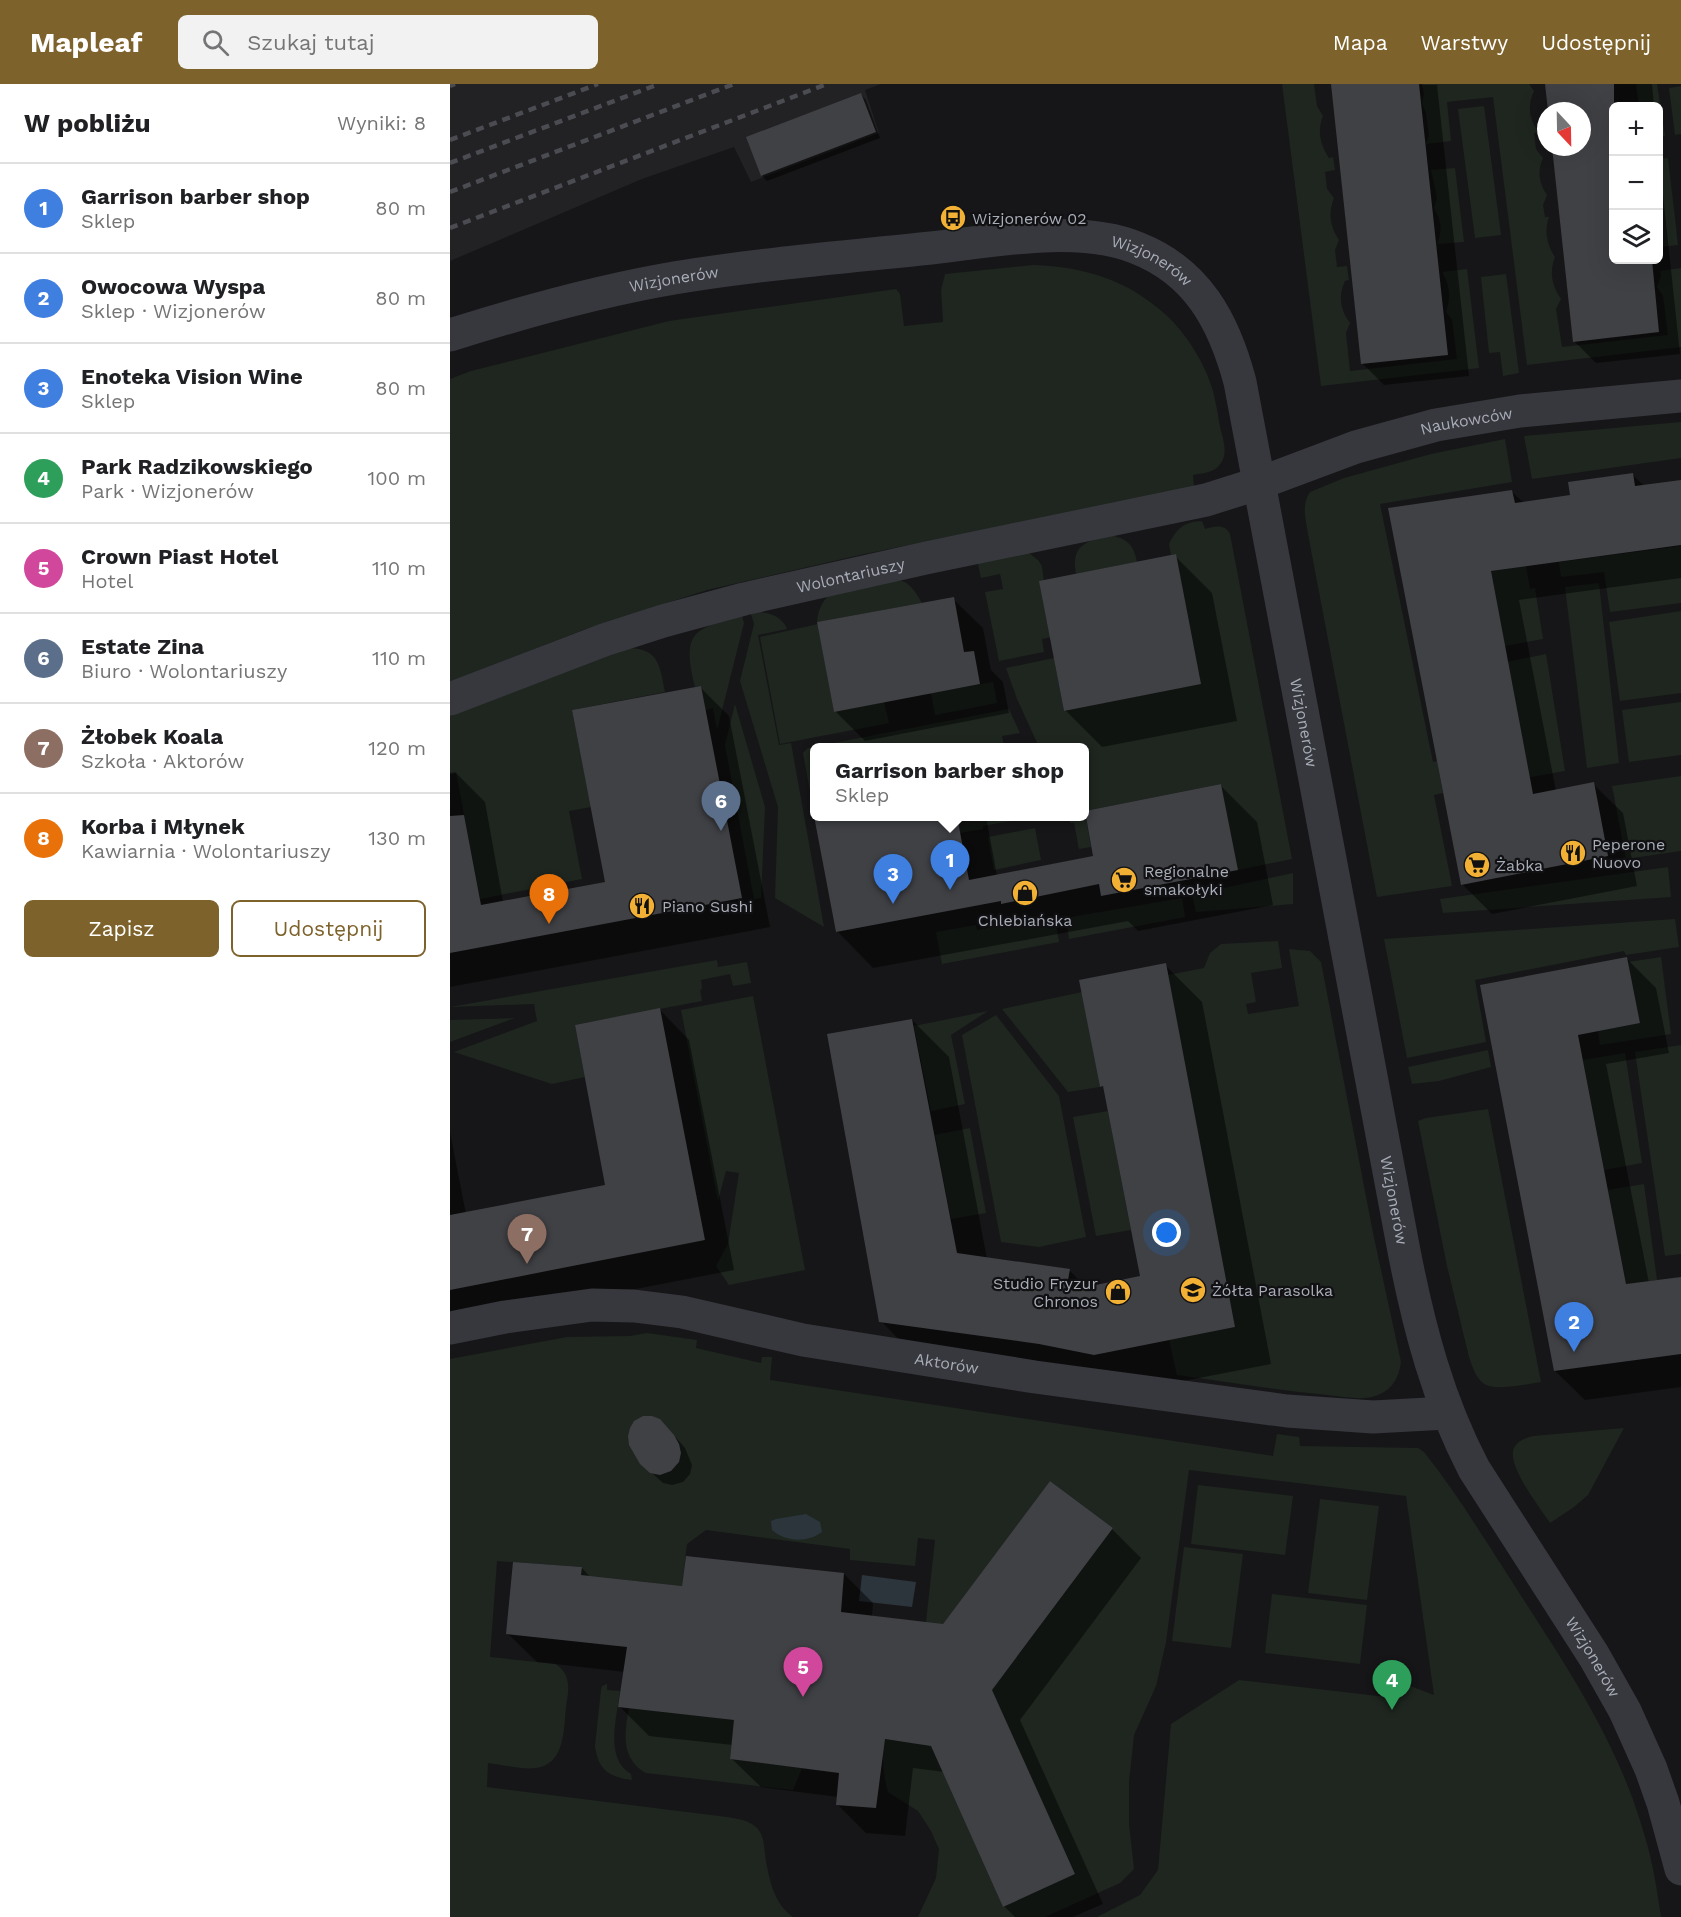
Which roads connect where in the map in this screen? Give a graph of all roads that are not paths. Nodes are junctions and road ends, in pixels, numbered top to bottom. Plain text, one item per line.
1 (450, 335) edge
2 (1681, 396) edge
3 (1260, 483) junction
4 (450, 699) edge
5 (450, 1328) edge
6 (1447, 1413) junction
7 (1681, 1869) edge

1 - 3 street, Wizjonerów
2 - 3 street, Naukowców
3 - 4 street, Wolontariuszy
3 - 6 street, Wizjonerów
5 - 6 street, Aktorów
6 - 7 street, Wizjonerów

